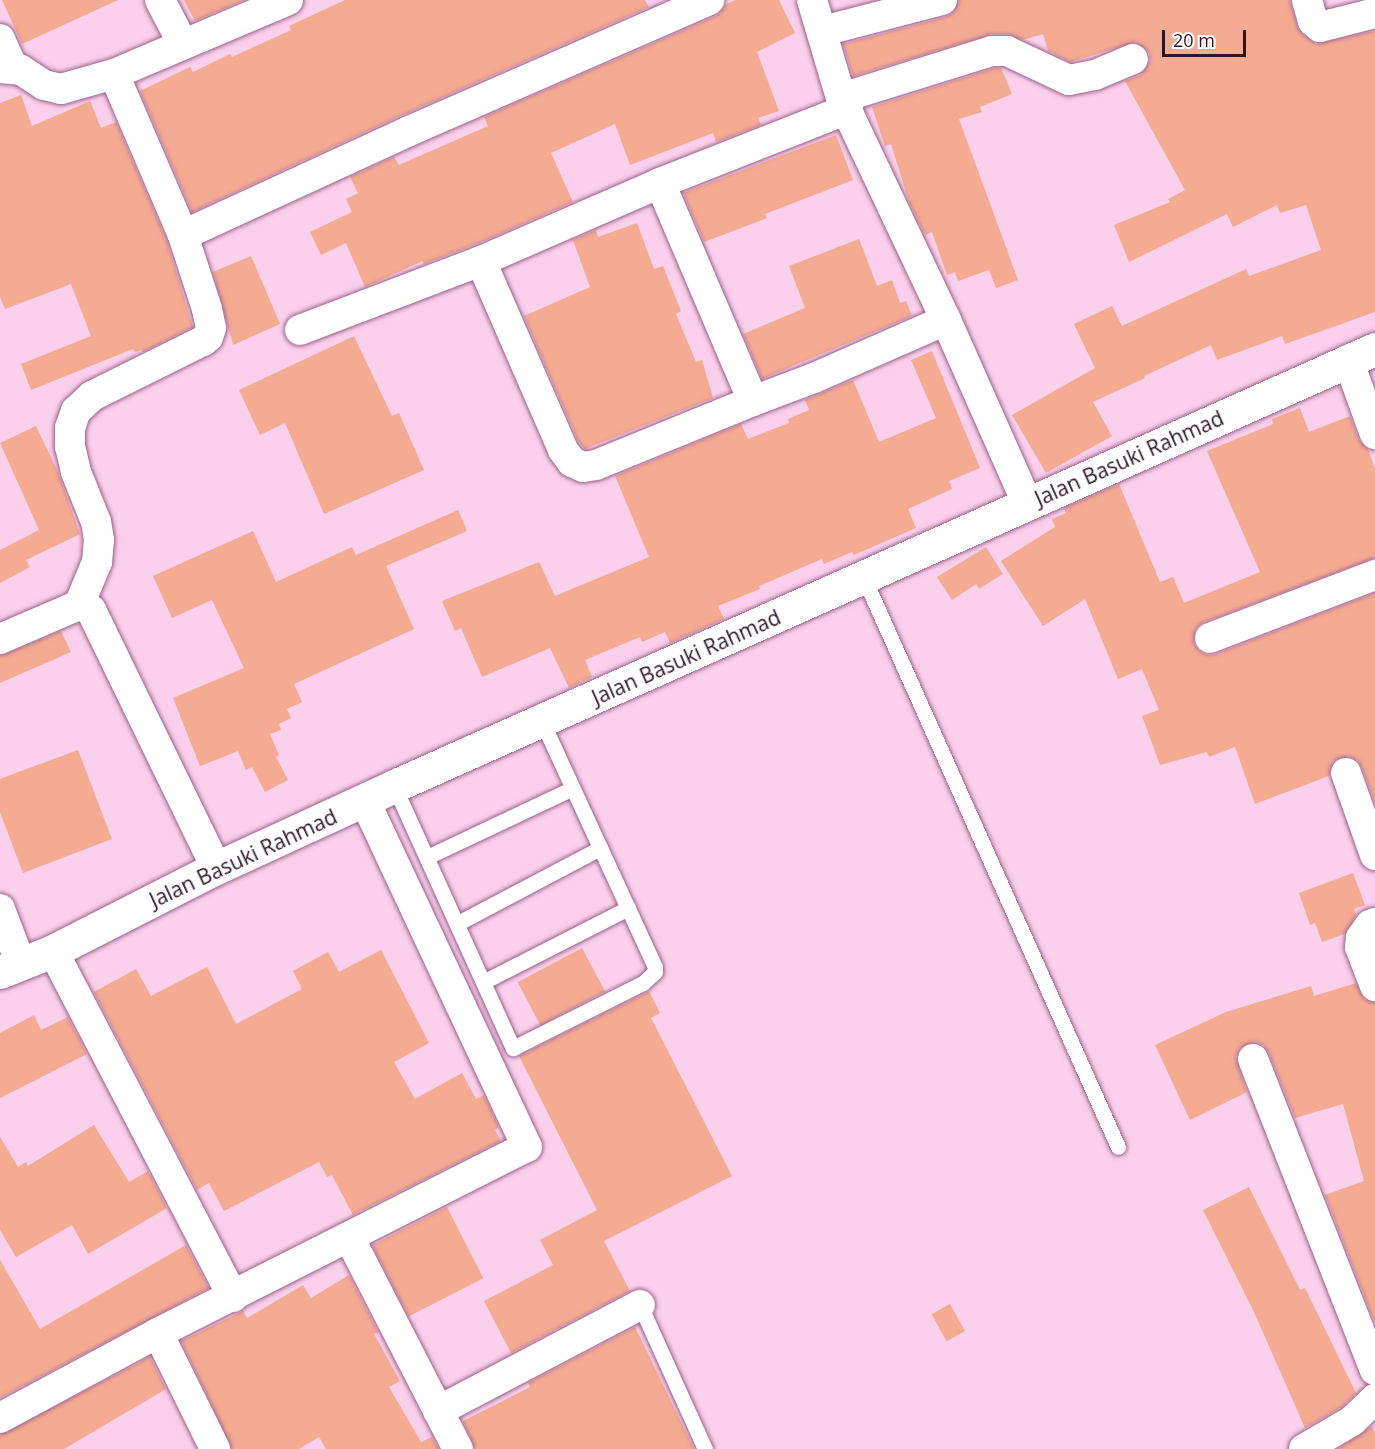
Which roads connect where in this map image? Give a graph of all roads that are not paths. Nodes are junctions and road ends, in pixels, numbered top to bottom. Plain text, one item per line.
1 (160, 0) edge
2 (288, 0) edge
3 (709, 0) edge
4 (812, 0) edge
5 (942, 0) edge
6 (1307, 0) edge
7 (1375, 13) edge
8 (823, 31) junction
9 (0, 39) edge
10 (183, 44) junction
11 (1133, 59) dead end
12 (6, 68) edge
13 (114, 74) junction
14 (845, 104) junction
15 (660, 183) junction
16 (183, 235) junction
17 (481, 261) junction
18 (946, 320) junction
19 (300, 330) dead end
20 (1361, 355) edge
21 (753, 401) junction
22 (1375, 434) edge
23 (1027, 503) junction
24 (1375, 575) edge
25 (864, 578) junction
26 (79, 605) junction
27 (1210, 638) dead end
28 (0, 639) edge
29 (542, 721) junction
30 (1346, 773) dead end
31 (394, 786) junction
32 (573, 788) junction
33 (365, 801) junction
34 (600, 848) junction
35 (1375, 855) edge
36 (428, 856) junction
37 (216, 868) junction
38 (628, 908) junction
39 (0, 909) edge
40 (458, 923) junction
41 (1375, 923) edge
42 (53, 951) junction
43 (10, 967) edge
44 (483, 982) junction
45 (1375, 986) edge
46 (1253, 1059) dead end
47 (1118, 1147) dead end
48 (349, 1237) junction
49 (233, 1297) junction
50 (640, 1305) joint
51 (158, 1333) junction
52 (1375, 1370) edge
53 (1375, 1399) edge
54 (438, 1411) junction
55 (0, 1418) edge
56 (215, 1449) edge
57 (458, 1449) edge
58 (705, 1449) edge
59 (1304, 1449) edge

1 - 10 street
2 - 10 street
3 - 16 street
4 - 8 street
5 - 8 street
6 - 7 street
8 - 14 street
9 - 12 street
10 - 13 street
11 - 14 street
12 - 13 street
13 - 16 street
14 - 15 street
14 - 18 street
15 - 17 street
15 - 21 street
16 - 26 street
17 - 19 street
17 - 21 street
18 - 21 street
18 - 23 street
20 - 22 street
20 - 23 main road, Jalan Basuki Rahmad
23 - 25 main road, Jalan Basuki Rahmad
24 - 27 street
25 - 29 main road, Jalan Basuki Rahmad
25 - 47 lane
26 - 28 street
26 - 37 street
29 - 31 main road, Jalan Basuki Rahmad
29 - 32 lane
30 - 35 street
31 - 33 main road, Jalan Basuki Rahmad
31 - 36 lane
32 - 34 lane
32 - 36 lane
33 - 37 main road, Jalan Basuki Rahmad
33 - 48 street
34 - 38 lane
34 - 40 lane
36 - 40 lane
37 - 42 main road, Jalan Basuki Rahmad
38 - 44 lane
38 - 44 lane
39 - 43 street
40 - 44 lane
41 - 45 street
42 - 43 main road, Jalan Basuki Rahmad
42 - 49 street
46 - 52 street
48 - 49 street
48 - 54 street
49 - 51 street
50 - 54 street
50 - 58 lane
51 - 55 street
51 - 56 street
53 - 59 street
54 - 57 street

